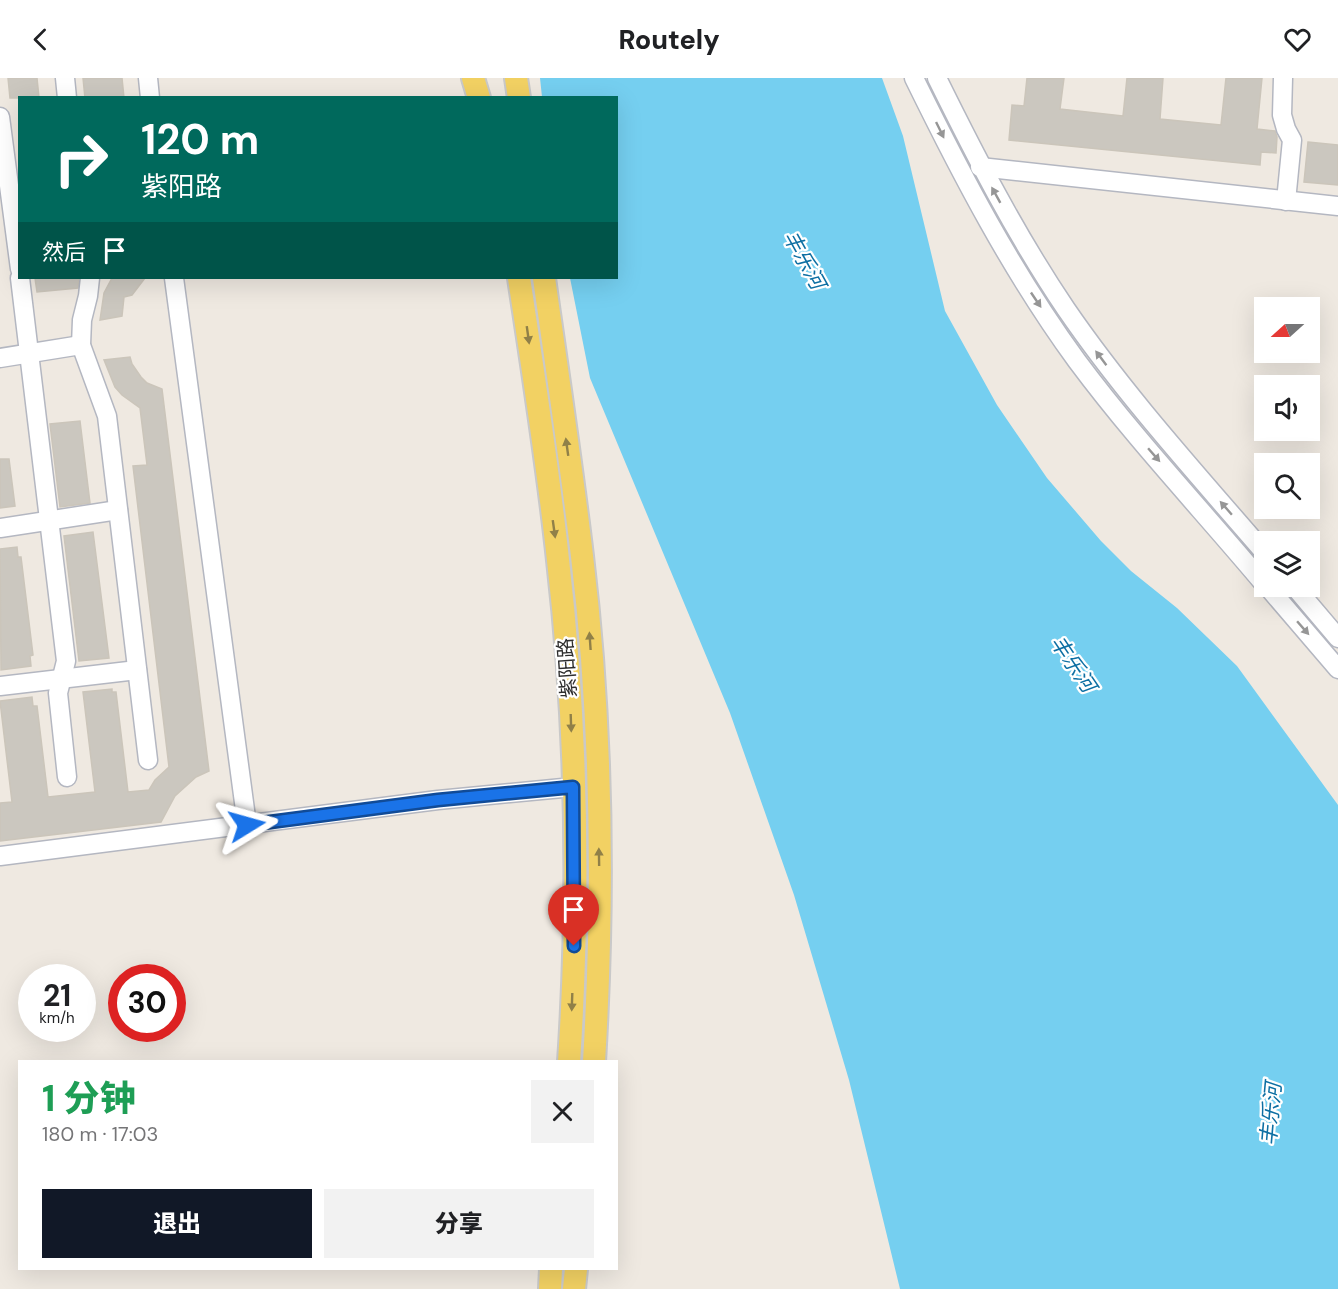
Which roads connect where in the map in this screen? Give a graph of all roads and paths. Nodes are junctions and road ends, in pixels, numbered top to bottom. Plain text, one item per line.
1 (65, 78) edge
2 (148, 78) edge
3 (473, 78) edge
4 (516, 78) edge
5 (914, 78) edge
6 (937, 78) edge
7 (1283, 78) edge
8 (68, 96) edge
9 (150, 96) edge
10 (478, 96) edge
11 (519, 96) edge
12 (0, 117) edge
13 (3, 156) edge
14 (980, 167) junction
15 (15, 188) edge
16 (1286, 201) junction
17 (1338, 206) edge
18 (18, 237) edge
19 (21, 279) edge
20 (90, 279) edge
21 (174, 279) edge
22 (519, 279) edge
23 (544, 279) edge
24 (81, 345) junction
25 (30, 353) junction
26 (0, 358) edge
27 (118, 510) junction
28 (49, 520) junction
29 (0, 528) edge
30 (1254, 540) edge
31 (1254, 571) edge
32 (1276, 597) edge
33 (1303, 597) edge
34 (1338, 638) edge
35 (1338, 669) edge
36 (137, 670) junction
37 (62, 679) junction
38 (0, 686) edge
39 (148, 760) dead end
40 (68, 777) dead end
41 (573, 787) junction
42 (247, 825) junction
43 (0, 856) edge
44 (569, 1060) edge
45 (594, 1060) edge
46 (551, 1270) edge
47 (576, 1270) edge
48 (550, 1289) edge
49 (574, 1289) edge

1 - 8 street
2 - 9 street
3 - 10 main road
4 - 11 main road
5 -> 31 street
6 - 14 street
7 - 16 street
12 - 13 street
13 - 15 street
14 - 16 street
30 -> 14 street
15 - 18 street
16 - 17 street
19 - 25 street
20 - 24 street
21 - 42 street
22 -> 41 main road, 紫阳路
45 -> 23 main road, 紫阳路
24 - 25 street
24 - 27 street
25 - 26 street
25 - 28 street
27 - 28 street
27 - 36 street
28 - 29 street
28 - 37 street
32 -> 35 street
33 - 34 street
36 - 37 street
36 - 39 street
37 - 38 street
37 - 40 street
41 - 42 street
41 -> 44 main road, 紫阳路
42 - 43 street
46 - 48 main road
47 - 49 main road

